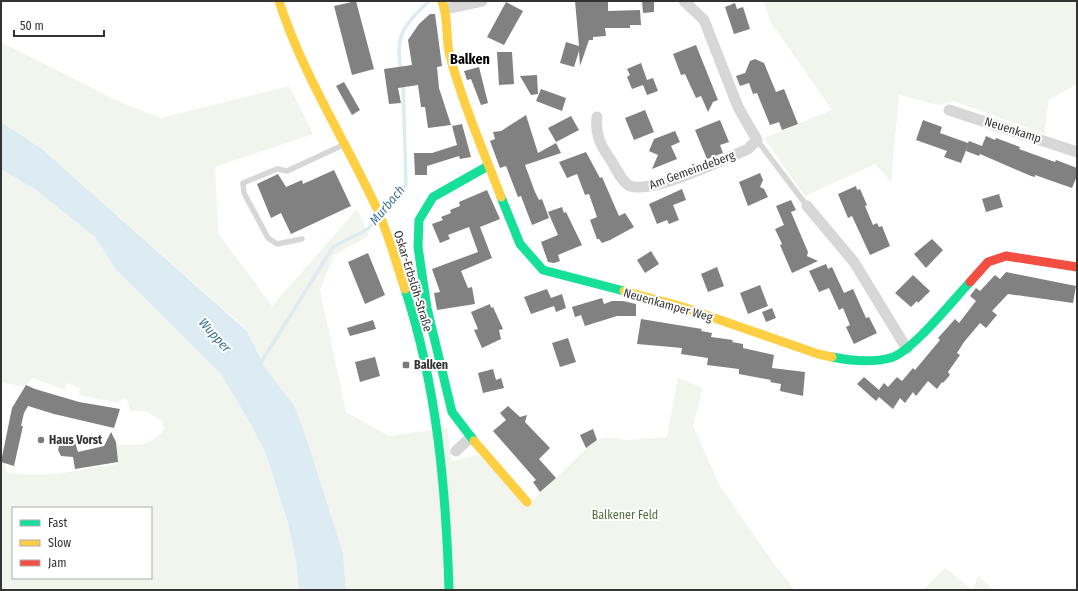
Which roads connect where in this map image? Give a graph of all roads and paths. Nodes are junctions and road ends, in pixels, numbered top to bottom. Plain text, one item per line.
1 (279, 1) edge
2 (482, 1) edge
3 (684, 1) edge
4 (443, 5) edge
5 (949, 110) dead end
6 (597, 117) dead end
7 (757, 140) junction
8 (343, 144) junction
9 (1077, 152) edge
10 (488, 166) junction
11 (807, 206) joint
12 (302, 239) dead end
13 (1077, 267) edge
14 (907, 349) junction
15 (471, 437) junction
16 (456, 451) dead end
17 (527, 502) dead end
18 (449, 590) edge

1 - 8 street, Oskar-Erbslöh-Straße
2 - 4 street
3 - 7 street
4 - 10 street
5 - 9 street, Neuenkamp
6 - 7 street, Am Gemeindeberg
7 - 11 lane
8 - 12 lane
8 - 18 street, Oskar-Erbslöh-Straße
10 - 14 street, Neuenkamper Weg
10 - 15 street
11 - 14 street
13 - 14 street, Neuenkamper Weg
15 - 16 street
15 - 17 street

